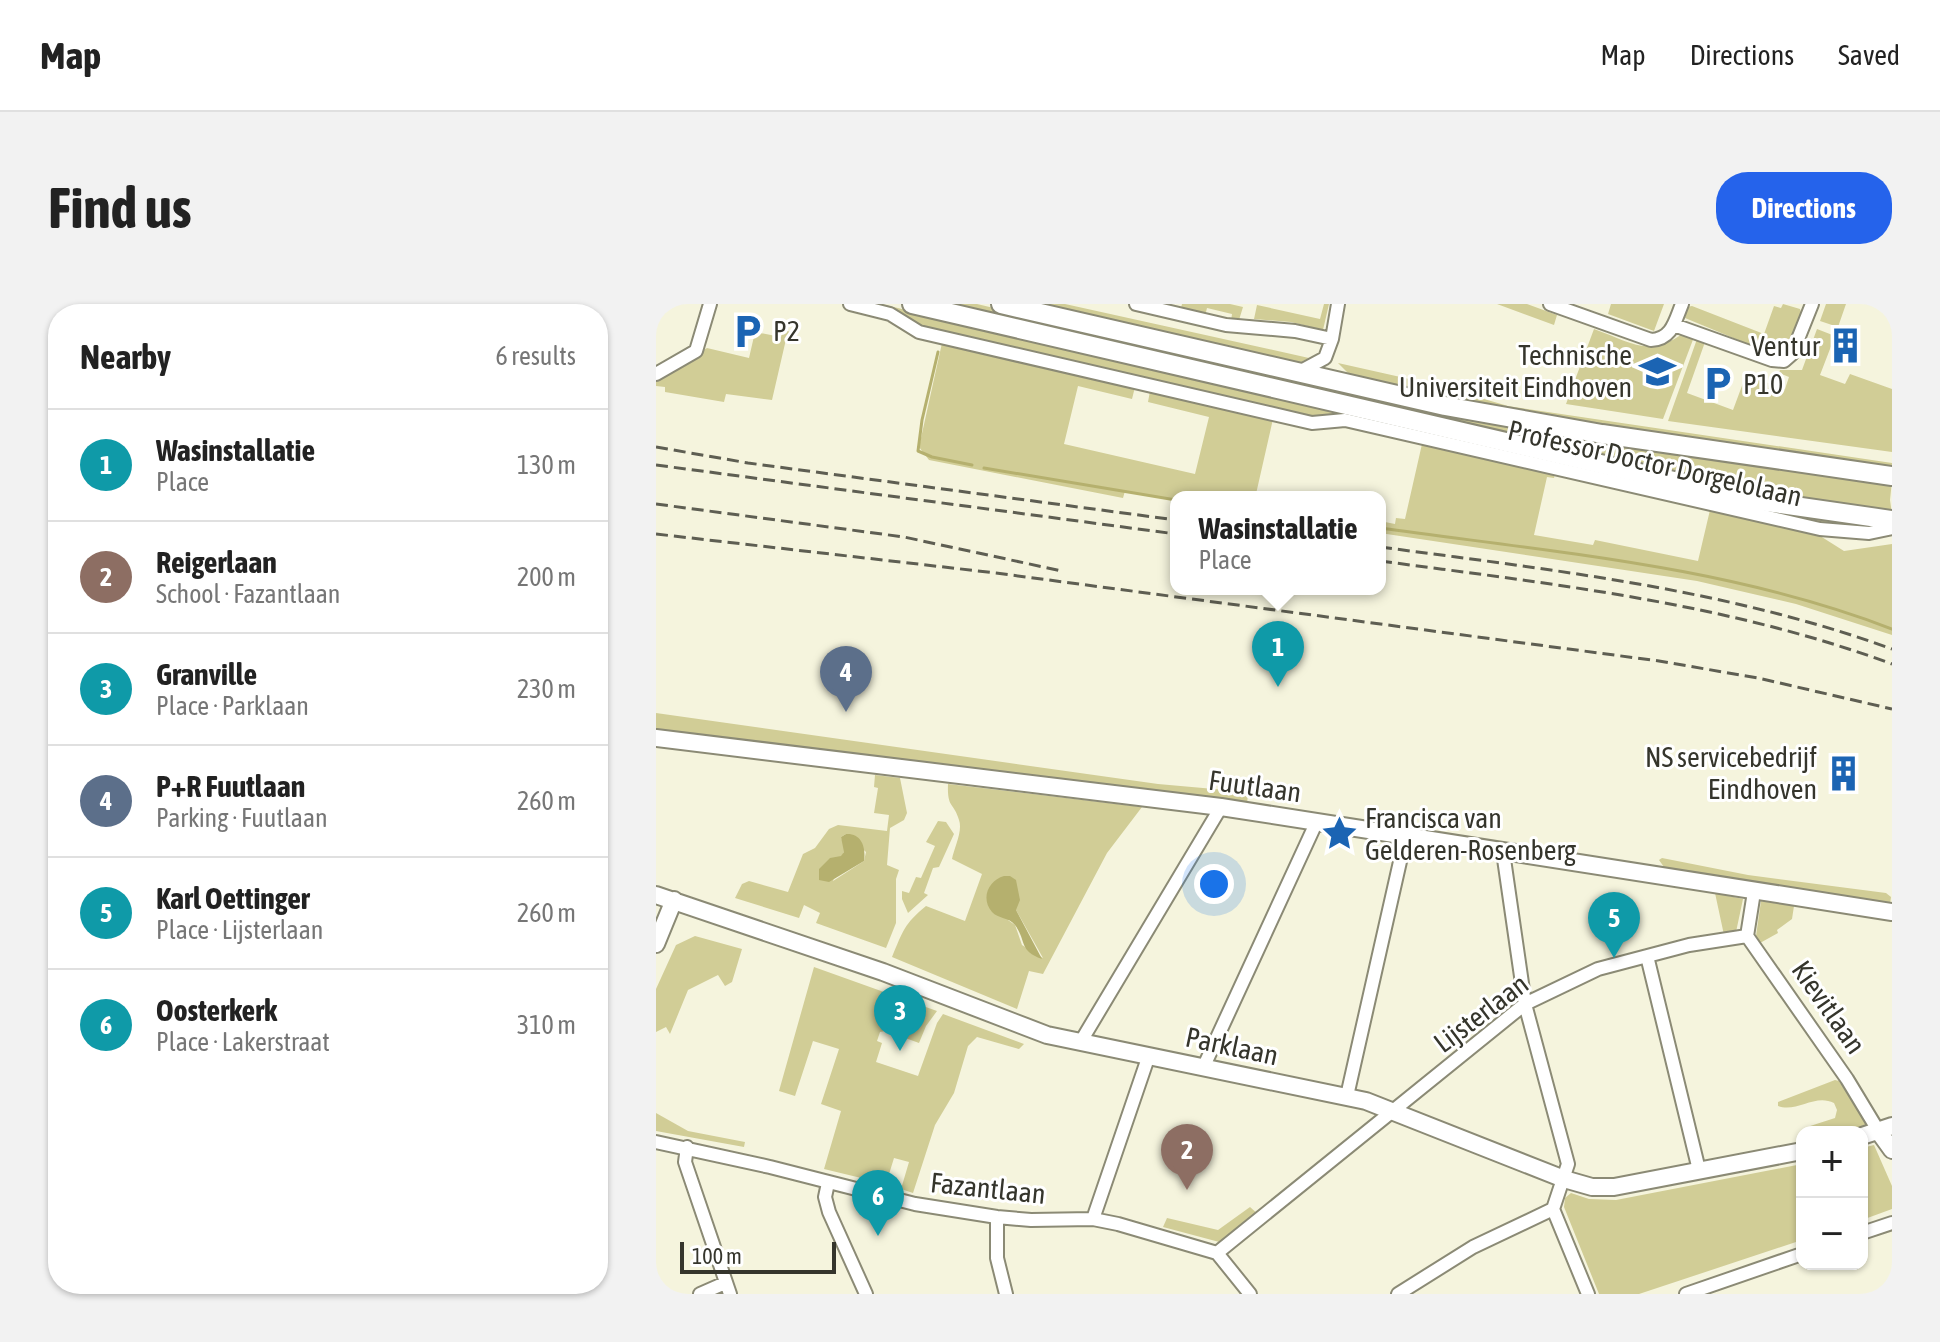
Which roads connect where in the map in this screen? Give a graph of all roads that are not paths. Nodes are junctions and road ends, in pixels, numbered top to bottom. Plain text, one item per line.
1 (710, 304) edge
2 (850, 304) edge
3 (912, 304) edge
4 (1001, 304) edge
5 (1136, 304) edge
6 (1338, 304) edge
7 (1345, 304) edge
8 (1550, 304) edge
9 (1682, 304) edge
10 (1812, 304) edge
11 (1337, 318) junction
12 (1674, 325) junction
13 (1332, 339) junction
14 (1325, 358) junction
15 (1296, 373) junction
16 (656, 374) edge
17 (1344, 384) junction
18 (1892, 476) edge
19 (1892, 520) edge
20 (1892, 528) edge
21 (656, 738) edge
22 (1221, 807) junction
23 (1317, 821) junction
24 (1406, 835) junction
25 (1503, 852) junction
26 (1754, 892) junction
27 (656, 895) edge
28 (674, 900) junction
29 (1892, 912) edge
30 (1747, 936) junction
31 (656, 944) edge
32 (1647, 956) junction
33 (1525, 1004) junction
34 (1080, 1043) junction
35 (1149, 1055) junction
36 (1204, 1066) junction
37 (1347, 1096) junction
38 (1396, 1110) junction
39 (1886, 1129) edge
40 (656, 1142) edge
41 (687, 1147) junction
42 (1892, 1150) edge
43 (1796, 1152) edge
44 (1699, 1170) junction
45 (1564, 1179) junction
46 (828, 1183) junction
47 (1553, 1209) junction
48 (997, 1217) junction
49 (1093, 1219) junction
50 (1892, 1223) edge
51 (1868, 1231) edge
52 (1217, 1253) junction
53 (1796, 1256) edge
54 (728, 1288) edge
55 (700, 1294) edge
56 (866, 1294) edge
57 (1006, 1294) edge
58 (1250, 1294) edge
59 (1398, 1294) edge
60 (1588, 1294) edge
61 (1686, 1294) edge

1 - 16 street
2 - 20 street, Professor Doctor Dorgelolaan
3 - 19 main road, Professor Doctor Dorgelolaan
4 - 15 main road, Professor Doctor Dorgelolaan
5 - 13 street
6 - 11 street
7 - 11 street
8 - 12 street
9 - 12 street
10 - 12 street
11 - 13 street
13 - 14 street
14 - 15 street
14 - 17 street
15 - 17 main road, Professor Doctor Dorgelolaan
17 - 18 main road, Professor Doctor Dorgelolaan
21 - 22 street, Fuutlaan
22 - 23 street, Fuutlaan
22 - 34 street
23 - 24 street, Fuutlaan
23 - 36 street
24 - 25 street, Fuutlaan
24 - 37 street
25 - 26 street, Fuutlaan
25 - 33 street
26 - 29 street, Fuutlaan
26 - 30 street
27 - 28 street, Parklaan
28 - 31 street
28 - 34 street, Parklaan
30 - 32 street, Lijsterlaan
30 - 39 street, Kievitlaan
32 - 33 street, Lijsterlaan
32 - 44 street
33 - 38 street, Lijsterlaan
33 - 45 street
34 - 35 street, Parklaan
35 - 36 street, Parklaan
35 - 49 street
36 - 37 street, Parklaan
37 - 38 street, Parklaan
38 - 45 street, Parklaan
38 - 52 street, Lijsterlaan
39 - 42 street, Kievitlaan
40 - 41 street, Fazantlaan
41 - 46 street, Fazantlaan
41 - 54 street
43 - 44 street, Parklaan
44 - 45 street, Parklaan
45 - 47 street
46 - 48 street, Fazantlaan
46 - 56 street
47 - 59 street
47 - 60 street
48 - 49 street, Fazantlaan
48 - 57 street
49 - 52 street, Fazantlaan
50 - 51 street
52 - 58 street
53 - 61 street
54 - 55 street

